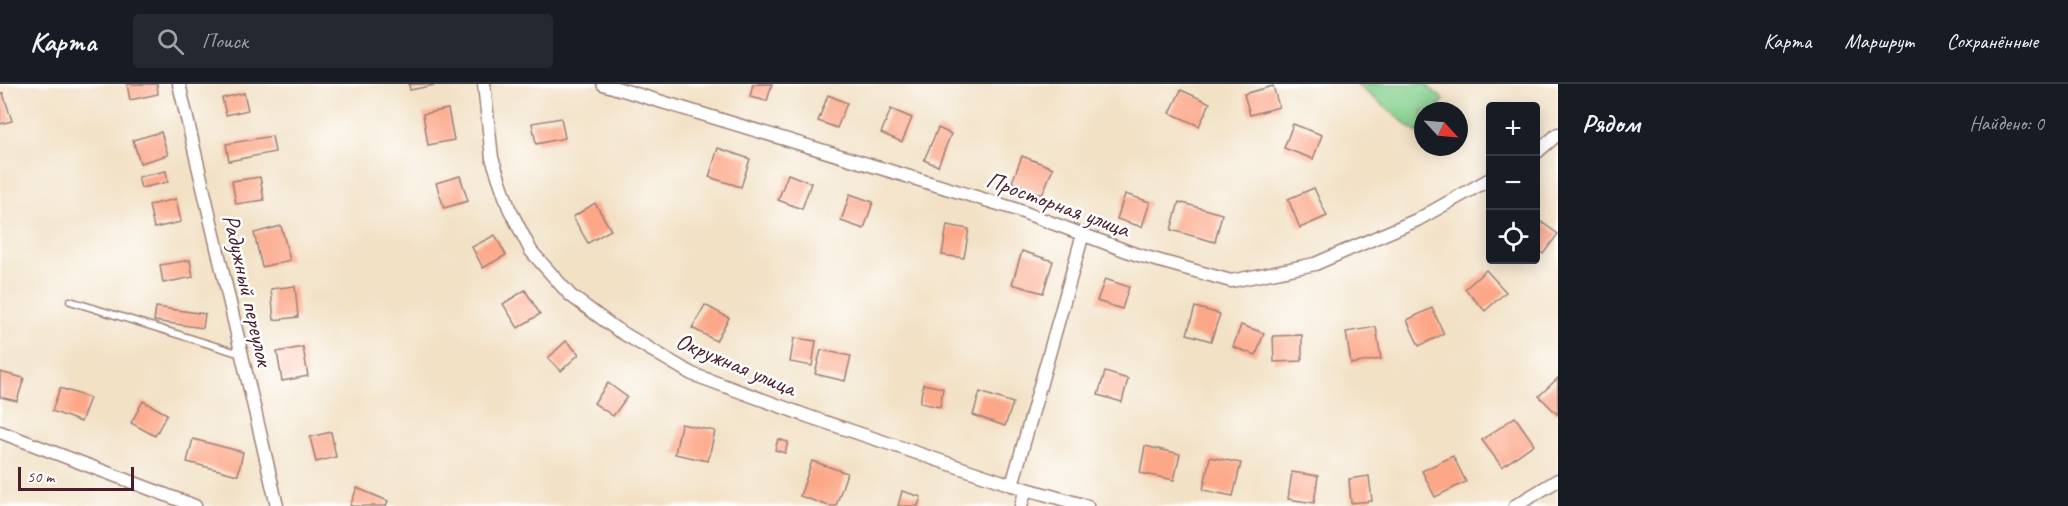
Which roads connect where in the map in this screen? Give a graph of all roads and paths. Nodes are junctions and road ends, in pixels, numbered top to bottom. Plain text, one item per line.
1 (179, 84) edge
2 (483, 84) edge
3 (603, 84) edge
4 (1558, 134) edge
5 (1540, 150) edge
6 (1486, 182) edge
7 (1083, 234) junction
8 (70, 301) dead end
9 (242, 355) junction
10 (0, 432) edge
11 (1558, 480) edge
12 (1012, 485) junction
13 (1026, 489) junction
14 (195, 506) edge
15 (277, 506) edge
16 (1021, 506) edge
17 (1088, 506) edge
18 (1515, 506) edge

1 - 9 street, Радужный переулок
2 - 12 street, Окружная улица
3 - 7 street, Просторная улица
4 - 5 street
6 - 7 street, Просторная улица
7 - 12 street
8 - 9 lane
9 - 15 street, Радужный переулок
10 - 14 street
11 - 18 street
12 - 13 street, Окружная улица
13 - 16 street
13 - 17 street, Окружная улица

